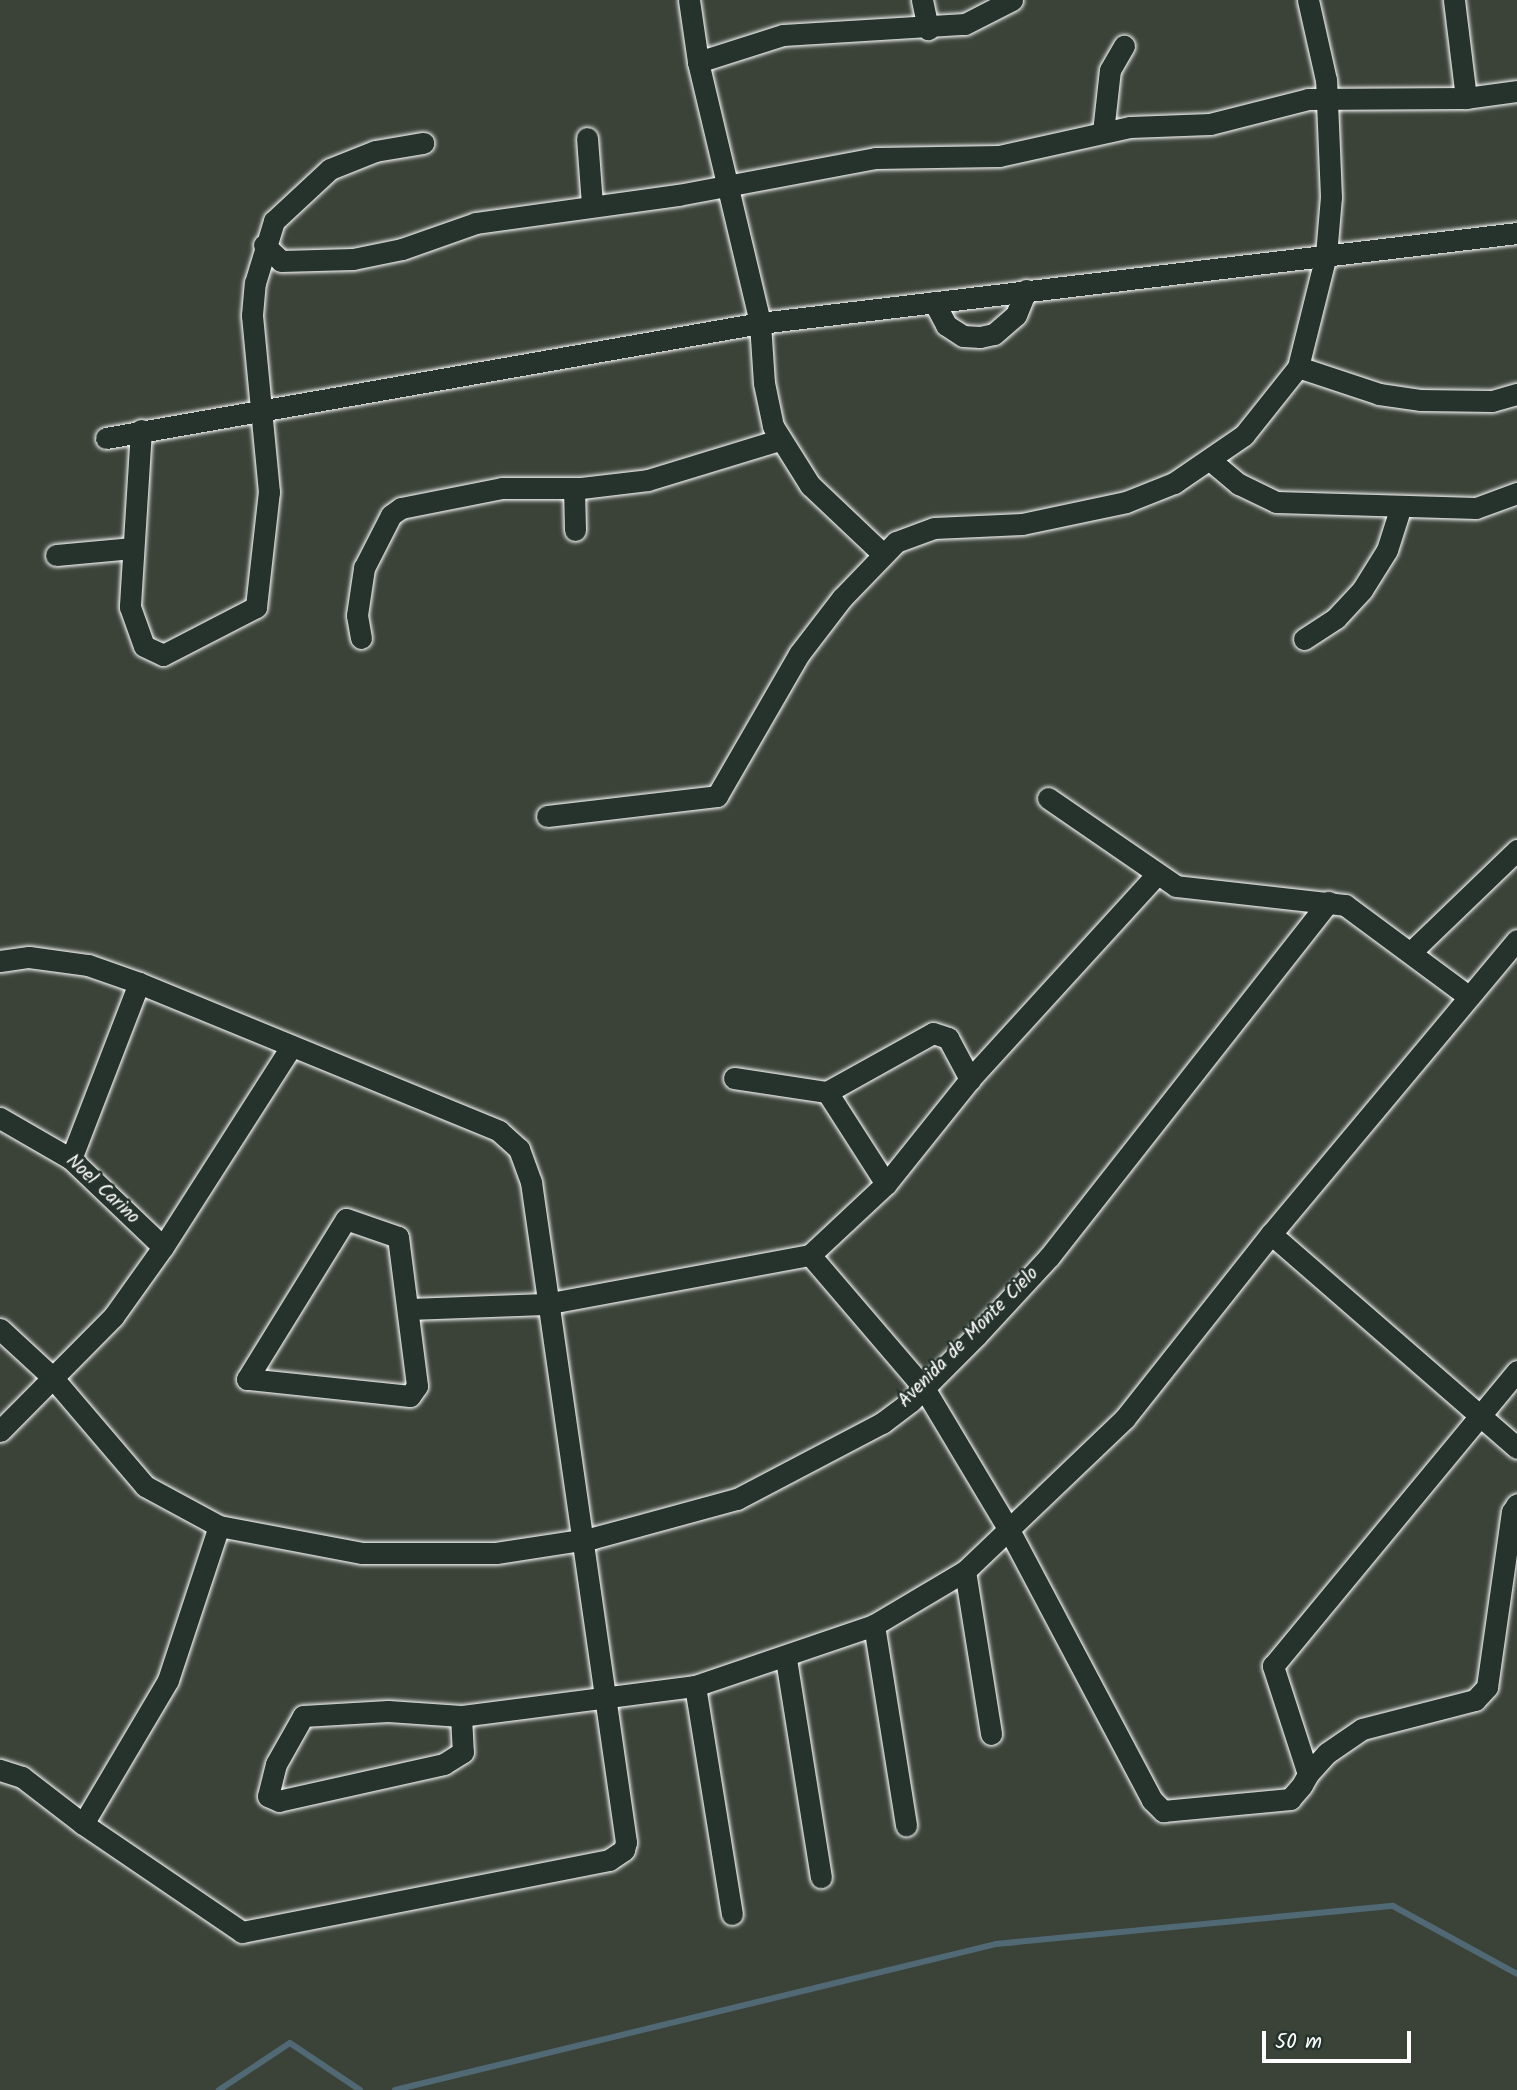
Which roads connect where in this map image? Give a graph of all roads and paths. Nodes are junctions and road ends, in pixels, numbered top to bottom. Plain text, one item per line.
1 (689, 0) edge
2 (922, 0) edge
3 (1012, 0) edge
4 (1308, 0) edge
5 (1454, 0) edge
6 (928, 29) junction
7 (1124, 46) dead end
8 (698, 62) junction
9 (1517, 90) edge
10 (1465, 98) junction
11 (1324, 100) junction
12 (1103, 132) junction
13 (587, 138) dead end
14 (423, 143) dead end
15 (729, 185) junction
16 (592, 205) junction
17 (1517, 233) edge
18 (264, 245) junction
19 (1326, 254) junction
20 (1026, 290) junction
21 (934, 302) junction
22 (760, 323) junction
23 (1298, 367) junction
24 (1517, 394) edge
25 (262, 410) junction
26 (141, 430) junction
27 (106, 438) dead end
28 (779, 440) junction
29 (1210, 460) junction
30 (574, 488) junction
31 (1517, 493) edge
32 (1401, 506) junction
33 (575, 530) dead end
34 (134, 548) junction
35 (882, 553) junction
36 (56, 555) dead end
37 (361, 638) dead end
38 (1304, 639) dead end
39 (1048, 798) dead end
40 (547, 816) dead end
41 (1517, 850) edge
42 (1156, 875) junction
43 (1328, 902) junction
44 (1517, 940) edge
45 (1412, 951) junction
46 (0, 961) edge
47 (139, 983) junction
48 (1468, 996) junction
49 (291, 1047) junction
50 (734, 1078) dead end
51 (970, 1079) junction
52 (827, 1092) junction
53 (0, 1118) edge
54 (71, 1159) junction
55 (886, 1184) junction
56 (1271, 1234) junction
57 (163, 1247) junction
58 (810, 1255) junction
59 (545, 1304) junction
60 (409, 1308) junction
61 (0, 1329) edge
62 (1517, 1371) edge
63 (52, 1377) junction
64 (924, 1388) junction
65 (1480, 1416) junction
66 (0, 1431) edge
67 (1517, 1448) edge
68 (1517, 1504) edge
69 (219, 1526) junction
70 (1009, 1530) junction
71 (582, 1540) junction
72 (965, 1571) junction
73 (874, 1625) junction
74 (786, 1659) junction
75 (695, 1686) junction
76 (608, 1699) junction
77 (461, 1716) junction
78 (991, 1734) dead end
79 (0, 1770) edge
80 (1308, 1774) junction
81 (83, 1824) junction
82 (906, 1825) dead end
83 (821, 1877) dead end
84 (732, 1914) dead end

1 - 8 street
2 - 6 street
3 - 6 street
4 - 11 street
5 - 10 street
6 - 8 street
7 - 12 street
8 - 15 street
9 - 10 street
10 - 11 street
11 - 12 street
11 - 19 street
12 - 15 street
13 - 16 street
14 - 18 street
15 - 16 street
15 - 22 street
16 - 18 street
17 - 19 street
18 - 25 street
19 - 20 street
19 - 23 street
20 - 21 street
20 - 21 street
21 - 22 street
22 - 25 street
22 - 28 street
23 - 24 street
23 - 29 street
25 - 26 street
25 - 34 street
26 - 27 street
26 - 34 street
28 - 30 street
28 - 35 street
29 - 32 street
29 - 35 street
30 - 33 street
30 - 37 street
31 - 32 street
32 - 38 street
34 - 36 street
35 - 40 street
39 - 42 street
41 - 45 street
42 - 43 street
42 - 51 street
43 - 45 street
43 - 64 street, Avenida de Monte Cielo
44 - 48 street
45 - 48 street
46 - 47 street
47 - 49 street
47 - 54 street
48 - 56 street
49 - 57 street
49 - 59 street
50 - 52 street
51 - 52 street
51 - 55 street
52 - 55 street
53 - 54 street, Noel Carino
54 - 57 street, Noel Carino
55 - 58 street
56 - 65 street
56 - 70 street
57 - 63 street
58 - 59 street
58 - 64 street
59 - 60 street
59 - 71 street
60 - 60 street
61 - 63 street, Avenida de Monte Cielo
62 - 65 street
63 - 66 street
63 - 69 street, Avenida de Monte Cielo
64 - 70 street
64 - 71 street, Avenida de Monte Cielo
65 - 67 street
65 - 80 street
68 - 80 street
69 - 71 street, Avenida de Monte Cielo
69 - 81 street
70 - 72 street
70 - 80 street
71 - 76 street
72 - 73 street
72 - 78 street
73 - 74 street
73 - 82 street
74 - 75 street
74 - 83 street
75 - 76 street
75 - 84 street
76 - 77 street
76 - 81 street
77 - 77 street
79 - 81 street

